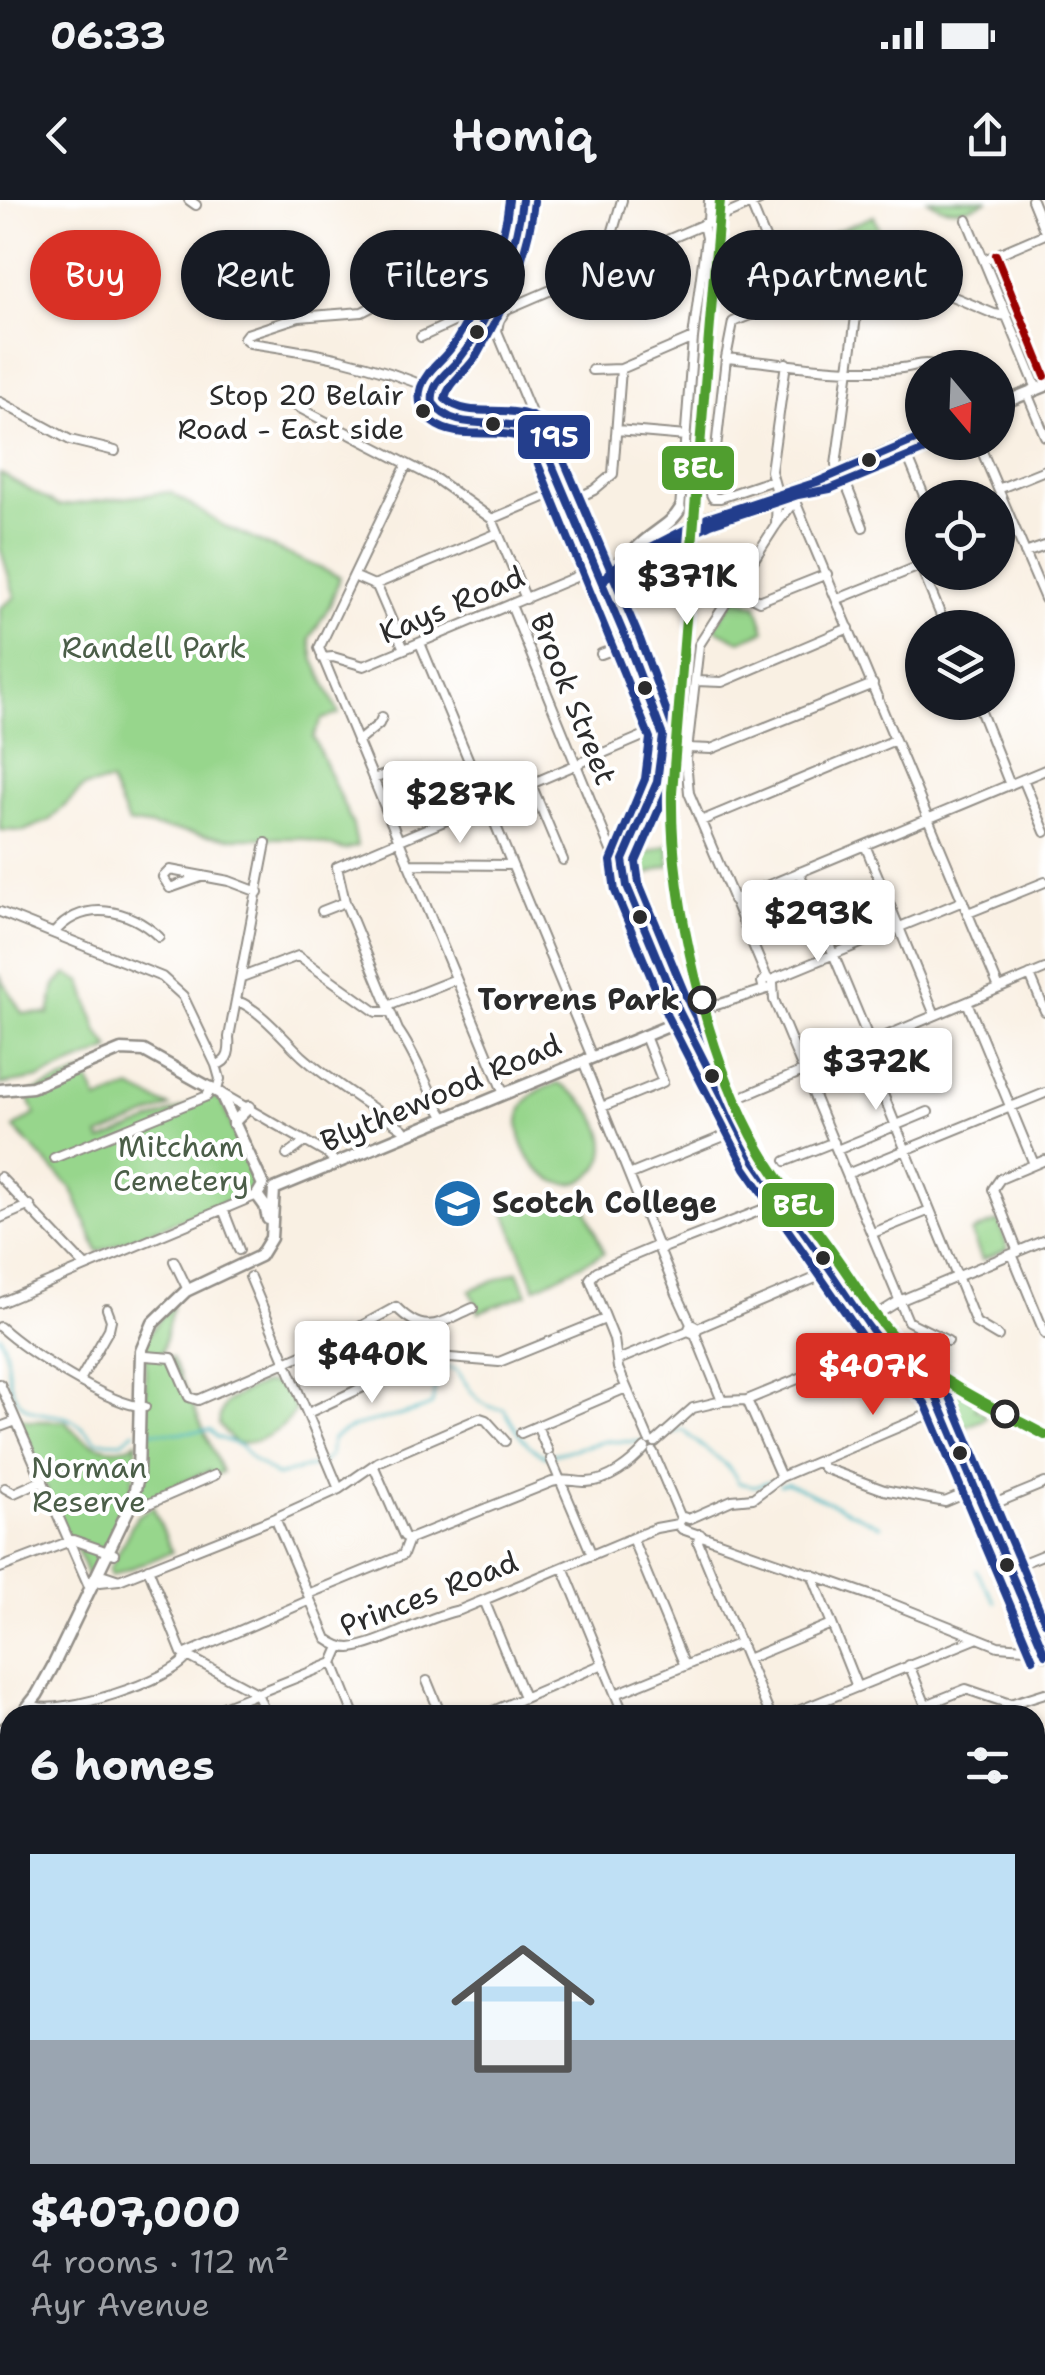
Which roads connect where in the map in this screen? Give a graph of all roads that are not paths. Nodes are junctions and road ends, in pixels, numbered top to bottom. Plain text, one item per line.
1 (522, 200) edge
2 (622, 200) edge
3 (708, 200) edge
4 (1032, 200) edge
5 (756, 202) edge
6 (967, 220) dead end
7 (706, 223) junction
8 (518, 230) edge
9 (613, 230) edge
10 (689, 230) edge
11 (766, 230) edge
12 (1045, 233) edge
13 (984, 260) junction
14 (545, 291) edge
15 (963, 301) edge
16 (350, 313) edge
17 (1007, 316) junction
18 (458, 320) edge
19 (480, 320) edge
20 (738, 320) edge
21 (856, 320) edge
22 (421, 337) dead end
23 (693, 338) junction
24 (726, 358) junction
25 (786, 363) junction
26 (905, 367) edge
27 (621, 368) junction
28 (849, 368) junction
29 (592, 370) dead end
30 (1036, 389) edge
31 (432, 390) junction
32 (0, 402) edge
33 (292, 404) dead end
34 (530, 412) junction
35 (494, 424) junction
36 (529, 425) junction
37 (617, 430) junction
38 (540, 434) junction
39 (686, 436) junction
40 (1045, 436) edge
41 (903, 445) joint
42 (115, 451) dead end
43 (543, 452) junction
44 (407, 464) junction
45 (554, 470) junction
46 (1045, 470) edge
47 (840, 471) junction
48 (826, 477) junction
49 (917, 480) edge
50 (1015, 482) edge
51 (806, 486) junction
52 (775, 488) junction
53 (563, 490) junction
54 (795, 501) junction
55 (568, 502) junction
56 (680, 509) joint
57 (492, 520) junction
58 (682, 524) junction
59 (776, 525) junction
60 (863, 526) dead end
61 (1015, 528) edge
62 (498, 532) junction
63 (1045, 546) edge
64 (1026, 553) junction
65 (620, 564) junction
66 (597, 568) junction
67 (827, 574) junction
68 (905, 574) edge
69 (358, 578) dead end
70 (604, 583) junction
71 (376, 584) junction
72 (735, 589) junction
73 (526, 599) junction
74 (838, 599) junction
75 (1045, 600) edge
76 (511, 605) junction
77 (849, 628) junction
78 (420, 643) junction
79 (628, 644) junction
80 (404, 649) junction
81 (601, 654) dead end
82 (322, 658) junction
83 (695, 681) junction
84 (873, 684) junction
85 (382, 717) dead end
86 (983, 720) edge
87 (644, 736) dead end
88 (895, 740) junction
89 (357, 742) junction
90 (688, 748) junction
91 (576, 765) junction
92 (397, 770) dead end
93 (1045, 770) edge
94 (372, 779) junction
95 (1022, 779) junction
96 (531, 784) junction
97 (1010, 784) junction
98 (486, 803) junction
99 (928, 819) junction
100 (701, 821) junction
101 (1045, 832) edge
102 (398, 840) junction
103 (266, 843) dead end
104 (864, 845) junction
105 (563, 860) dead end
106 (623, 860) junction
107 (408, 864) junction
108 (512, 865) junction
109 (800, 872) junction
110 (204, 876) junction
111 (1045, 882) edge
112 (258, 892) junction
113 (733, 900) junction
114 (962, 901) junction
115 (345, 902) junction
116 (0, 912) edge
117 (322, 912) dead end
118 (968, 913) junction
119 (898, 928) junction
120 (54, 932) junction
121 (159, 937) dead end
122 (834, 956) junction
123 (1045, 969) edge
124 (1030, 975) junction
125 (242, 977) junction
126 (456, 979) junction
127 (767, 983) junction
128 (999, 988) junction
129 (237, 1002) junction
130 (967, 1002) junction
131 (713, 1006) dead end
132 (389, 1009) junction
133 (1045, 1011) edge
134 (934, 1015) junction
135 (683, 1020) junction
136 (662, 1028) junction
137 (644, 1036) junction
138 (867, 1044) junction
139 (700, 1053) junction
140 (588, 1059) junction
141 (216, 1065) junction
142 (803, 1070) junction
143 (0, 1090) edge
144 (216, 1090) junction
145 (1045, 1093) edge
146 (504, 1094) junction
147 (746, 1094) dead end
148 (248, 1107) junction
149 (602, 1107) junction
150 (1010, 1107) junction
151 (928, 1112) dead end
152 (445, 1118) junction
153 (233, 1123) junction
154 (897, 1124) junction
155 (739, 1130) junction
156 (406, 1136) junction
157 (306, 1142) junction
158 (836, 1146) junction
159 (907, 1150) junction
160 (287, 1155) dead end
161 (54, 1158) dead end
162 (1045, 1160) edge
163 (786, 1161) dead end
164 (336, 1164) junction
165 (1034, 1164) junction
166 (847, 1174) junction
167 (629, 1175) junction
168 (0, 1177) edge
169 (266, 1194) junction
170 (782, 1202) junction
171 (30, 1205) junction
172 (223, 1209) junction
173 (930, 1210) junction
174 (0, 1218) edge
175 (872, 1233) junction
176 (1045, 1240) edge
177 (660, 1247) junction
178 (239, 1250) dead end
179 (1015, 1253) junction
180 (174, 1261) dead end
181 (85, 1266) junction
182 (832, 1271) junction
183 (957, 1277) junction
184 (250, 1278) dead end
185 (188, 1290) junction
186 (895, 1290) junction
187 (899, 1301) junction
188 (0, 1302) edge
189 (887, 1306) junction
190 (474, 1308) dead end
191 (111, 1312) dead end
192 (605, 1319) junction
193 (867, 1321) junction
194 (0, 1327) edge
195 (693, 1330) junction
196 (1045, 1334) edge
197 (998, 1336) dead end
198 (948, 1340) dead end
199 (334, 1341) junction
200 (882, 1344) junction
201 (143, 1355) junction
202 (618, 1360) junction
203 (286, 1362) junction
204 (80, 1380) junction
205 (0, 1384) edge
206 (370, 1386) junction
207 (626, 1388) junction
208 (722, 1400) junction
209 (748, 1400) junction
210 (942, 1409) junction
211 (142, 1411) junction
212 (308, 1413) junction
213 (16, 1421) junction
214 (537, 1426) junction
215 (0, 1427) edge
216 (520, 1433) dead end
217 (504, 1440) dead end
218 (650, 1446) junction
219 (962, 1454) junction
220 (820, 1462) junction
221 (374, 1467) junction
222 (215, 1475) dead end
223 (560, 1479) junction
224 (43, 1480) junction
225 (777, 1481) junction
226 (1045, 1483) edge
227 (5, 1488) dead end
228 (339, 1489) junction
229 (976, 1489) junction
230 (135, 1503) junction
231 (984, 1508) junction
232 (276, 1518) junction
233 (685, 1523) junction
234 (700, 1534) junction
235 (632, 1538) junction
236 (409, 1539) junction
237 (68, 1541) junction
238 (111, 1553) junction
239 (592, 1554) junction
240 (1045, 1554) edge
241 (563, 1567) junction
242 (0, 1568) edge
243 (148, 1568) junction
244 (1010, 1568) junction
245 (812, 1574) junction
246 (97, 1578) junction
247 (309, 1597) junction
248 (484, 1600) junction
249 (830, 1624) junction
250 (965, 1637) junction
251 (740, 1643) junction
252 (340, 1647) junction
253 (1043, 1648) edge
254 (185, 1656) junction
255 (747, 1660) junction
256 (333, 1662) junction
257 (603, 1664) junction
258 (910, 1665) junction
259 (685, 1666) junction
260 (427, 1681) dead end
261 (857, 1687) junction
262 (257, 1693) junction
263 (1045, 1693) edge
264 (616, 1694) junction
265 (524, 1697) junction
266 (71, 1704) joint
267 (32, 1705) edge
268 (66, 1705) edge
269 (228, 1705) edge
270 (262, 1705) edge
271 (350, 1705) edge
272 (437, 1705) edge
273 (506, 1705) edge
274 (620, 1705) edge
275 (766, 1705) edge
276 (813, 1705) edge
277 (926, 1705) edge
278 (937, 1705) edge

1 - 8 main road
2 - 9 street
3 - 7 street
4 - 12 street
5 - 7 street
5 - 11 street
6 - 13 street
7 - 10 street
7 - 23 street
12 - 13 street
13 - 17 street
14 - 34 street
15 - 17 street
16 - 31 street
17 - 30 street
18 - 22 street
19 - 31 main road
20 - 24 street
21 - 28 street
23 - 27 street
23 - 39 street
24 - 25 street
24 - 52 street
25 - 28 street
25 - 52 street
26 - 28 street
27 - 29 street
27 - 37 street
28 - 47 street
30 - 40 street
31 - 35 main road
32 - 42 street
33 - 44 street
34 - 36 street
34 - 38 street
35 - 36 main road
35 - 43 main road
36 - 38 main road
36 - 43 main road
37 - 39 street
37 - 55 street
38 - 45 main road
39 - 56 street
41 - 47 main road
41 - 49 street
43 - 45 main road
44 - 57 street
44 - 82 street
45 - 53 main road
46 - 50 street
47 - 48 main road
47 - 60 street
48 - 51 main road
48 - 52 main road
51 - 52 main road
51 - 54 street
52 - 58 main road
52 - 59 street
53 - 55 main road
53 - 57 street
54 - 59 street
54 - 67 street
55 - 66 main road
56 - 58 main road
57 - 62 street
58 - 65 main road
58 - 66 main road
59 - 72 street
61 - 64 street
62 - 71 street
62 - 73 street
63 - 64 street
64 - 75 street
65 - 66 main road
65 - 70 main road
66 - 70 main road
66 - 73 street, Kays Road
67 - 72 street
67 - 74 street
68 - 74 street
69 - 71 street
70 - 79 main road
71 - 80 street
72 - 83 street
73 - 76 street, Kays Road
74 - 77 street
76 - 78 street, Kays Road
76 - 91 street, Brook Street
77 - 83 street
77 - 84 street
78 - 80 street, Kays Road
78 - 98 street
79 - 81 street
79 - 106 main road
80 - 82 street, Kays Road
82 - 89 street
83 - 90 street
84 - 88 street
84 - 90 street
85 - 89 street
86 - 97 street
87 - 91 street
88 - 99 street
88 - 100 street
89 - 94 street
90 - 100 street
91 - 96 street
91 - 106 street, Brook Street
92 - 94 street
93 - 95 street
94 - 102 street
95 - 97 street
95 - 101 street
96 - 98 street
96 - 105 street
97 - 99 street
98 - 102 street
98 - 108 street
99 - 104 street
99 - 114 street
100 - 113 street
102 - 107 street
102 - 115 street
103 - 112 street
104 - 109 street
104 - 119 street
106 - 135 main road
107 - 108 street
107 - 126 street
108 - 140 street
109 - 113 street
109 - 122 street
110 - 110 street
110 - 112 street
111 - 118 street
112 - 125 street
113 - 127 street
114 - 118 street
114 - 119 street
115 - 117 street
115 - 132 street
116 - 120 street
118 - 128 street
119 - 122 street
119 - 134 street
120 - 121 street
120 - 141 street
122 - 127 street
122 - 138 street
123 - 124 street
124 - 128 street
124 - 133 street
125 - 129 street
125 - 132 street
126 - 132 street
126 - 146 street
127 - 131 street
127 - 142 street
128 - 130 street
129 - 141 street
129 - 156 street
130 - 134 street
130 - 150 street
132 - 152 street
134 - 138 street
135 - 136 main road, Blythewood Road
135 - 139 main road
136 - 137 main road, Blythewood Road
136 - 139 main road
137 - 140 main road, Blythewood Road
137 - 149 street
138 - 142 street
138 - 154 street
139 - 155 main road
140 - 146 main road, Blythewood Road
140 - 149 street
141 - 144 street
142 - 147 street
142 - 158 street
143 - 144 main road
144 - 148 street
144 - 153 main road
144 - 161 street
145 - 150 street
146 - 152 main road, Blythewood Road
148 - 153 main road
148 - 157 street
149 - 167 street
150 - 159 street
150 - 165 street
151 - 154 street
152 - 156 main road, Blythewood Road
153 - 169 main road
154 - 158 street
154 - 159 street
155 - 167 street
155 - 170 main road
156 - 164 main road, Blythewood Road
157 - 160 street
157 - 164 street
158 - 163 street
158 - 166 street
159 - 166 street
159 - 173 street
162 - 165 street
164 - 169 main road, Blythewood Road
165 - 179 street
166 - 175 street
167 - 177 street
168 - 171 street
169 - 172 street, Blythewood Road
169 - 185 main road
170 - 177 street
170 - 182 main road
171 - 174 street
171 - 181 street
172 - 178 street
172 - 181 street, Blythewood Road
173 - 175 street
173 - 183 street
175 - 186 street
176 - 179 street
177 - 192 street
177 - 195 street
179 - 183 street
179 - 196 street
180 - 185 street
181 - 188 street, Blythewood Road
182 - 193 main road
182 - 195 street
183 - 187 street
183 - 197 street
184 - 203 street
185 - 201 main road
186 - 187 street
186 - 189 street
187 - 189 street
187 - 198 street
189 - 193 street
190 - 199 street
191 - 204 street
192 - 202 street
192 - 206 street
193 - 200 main road
193 - 219 main road
194 - 204 street
195 - 202 street
195 - 208 street
199 - 203 street
199 - 206 street
200 - 209 street
200 - 210 main road
201 - 203 street
201 - 211 main road
202 - 207 street
203 - 212 street
204 - 211 street
205 - 213 street
206 - 212 street
207 - 214 street
207 - 218 street
208 - 209 street
208 - 218 street
209 - 225 street
210 - 219 main road
210 - 220 street, Princes Road
211 - 230 main road
212 - 228 street
213 - 215 street
213 - 224 street
214 - 216 street
214 - 223 street
217 - 221 street
218 - 223 street
218 - 233 street
219 - 229 main road
220 - 225 street, Princes Road
220 - 229 street
221 - 228 street
221 - 236 street
222 - 230 street
223 - 236 street
223 - 239 street
224 - 227 street
224 - 237 street
225 - 233 street, Princes Road
226 - 231 street
228 - 232 street
229 - 231 main road
230 - 238 main road
231 - 244 main road
232 - 243 street
232 - 247 street
233 - 234 street
233 - 235 street, Princes Road
234 - 245 street
234 - 251 street
235 - 239 street, Princes Road
235 - 259 street
236 - 247 street
237 - 238 street
237 - 242 street
237 - 246 street
238 - 246 main road
239 - 241 street, Princes Road
240 - 244 street
241 - 248 street, Princes Road
241 - 257 street
243 - 246 street
243 - 254 street
244 - 253 main road
245 - 249 street
245 - 250 street
246 - 267 main road
247 - 252 street
247 - 254 street
248 - 252 street, Princes Road
248 - 265 street
249 - 255 street
249 - 261 street
250 - 253 street
250 - 258 street
251 - 255 street
251 - 259 street
252 - 256 street, Princes Road
254 - 262 street
254 - 266 street
255 - 275 street
256 - 262 street, Princes Road
256 - 271 street
257 - 264 street
257 - 265 street
258 - 261 street
258 - 277 street
259 - 264 street
260 - 272 street
261 - 276 street
262 - 269 street, Princes Road
262 - 270 street
263 - 278 street
264 - 274 street
265 - 273 street
266 - 268 street

